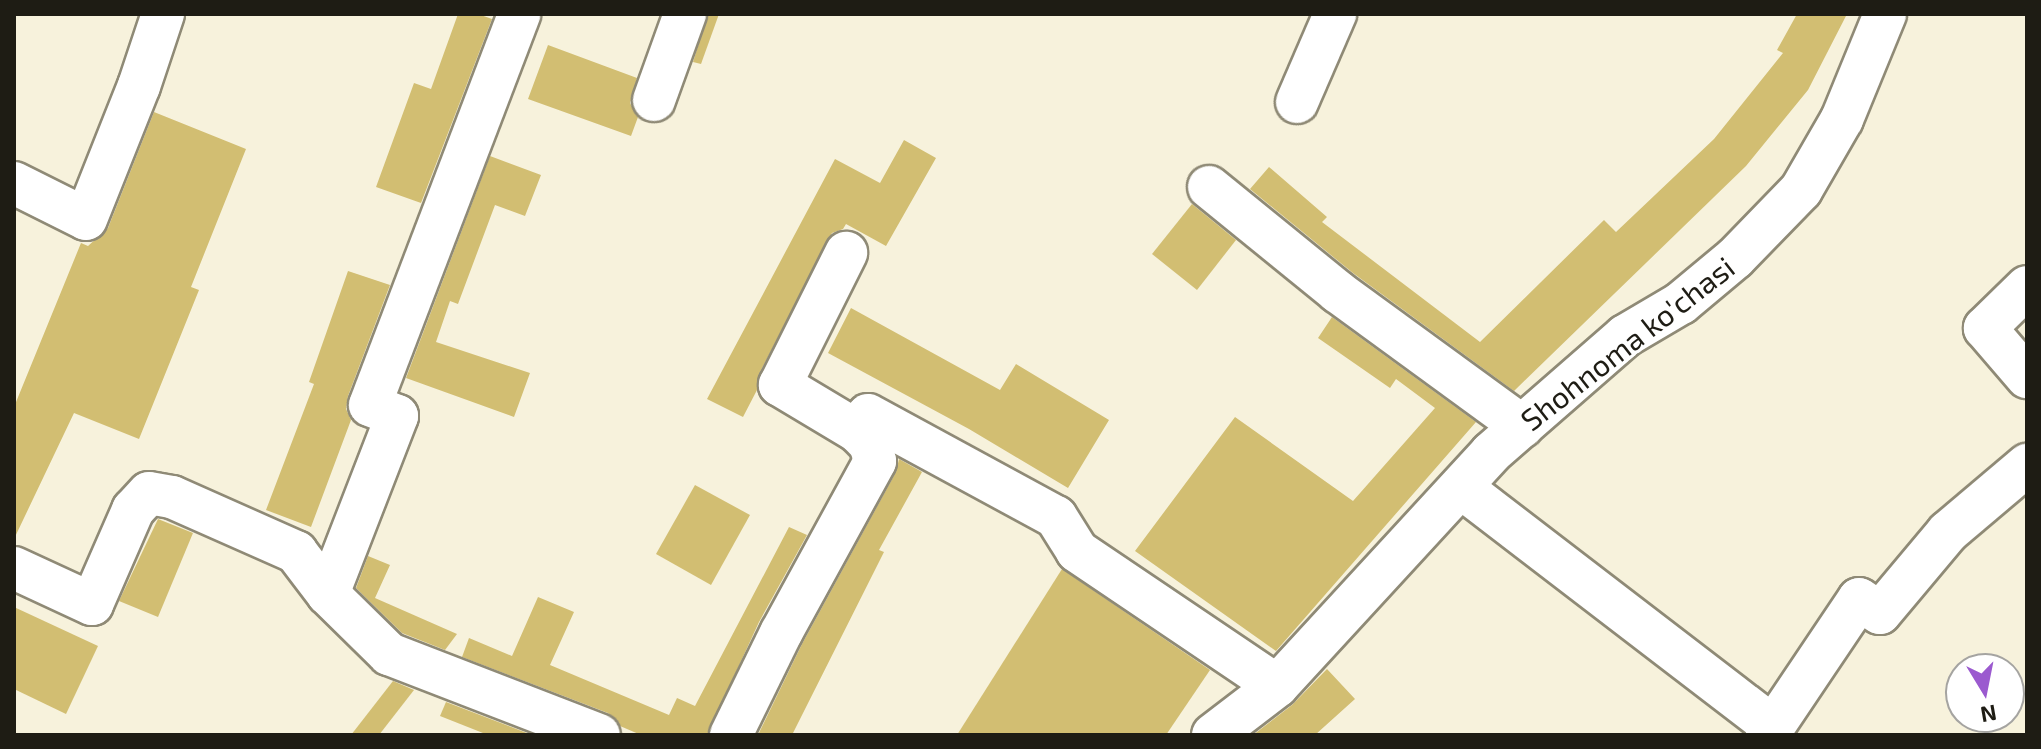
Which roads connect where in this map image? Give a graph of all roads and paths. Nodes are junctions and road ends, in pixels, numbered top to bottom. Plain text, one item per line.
1 (163, 14) edge
2 (519, 14) edge
3 (685, 14) edge
4 (1335, 14) edge
5 (1885, 14) edge
6 (654, 100) dead end
7 (1297, 102) dead end
8 (14, 183) edge
9 (1209, 187) dead end
10 (846, 253) dead end
11 (2027, 287) edge
12 (2027, 377) edge
13 (1522, 426) junction
14 (857, 431) junction
15 (2027, 465) edge
16 (1462, 488) junction
17 (14, 568) edge
18 (328, 594) junction
19 (1277, 686) junction
20 (1770, 731) edge
21 (599, 735) edge
22 (731, 735) edge
23 (1213, 735) edge

1 - 8 street
2 - 18 street
3 - 6 street
4 - 7 street
5 - 13 street, Shohnoma ko'chasi
9 - 13 street
10 - 14 street
11 - 12 street
13 - 16 street, Shohnoma ko'chasi
14 - 19 street
14 - 22 street
15 - 20 street
16 - 19 street, Shohnoma ko'chasi
16 - 20 street
17 - 18 street
18 - 21 street
19 - 23 street, Shohnoma ko'chasi

